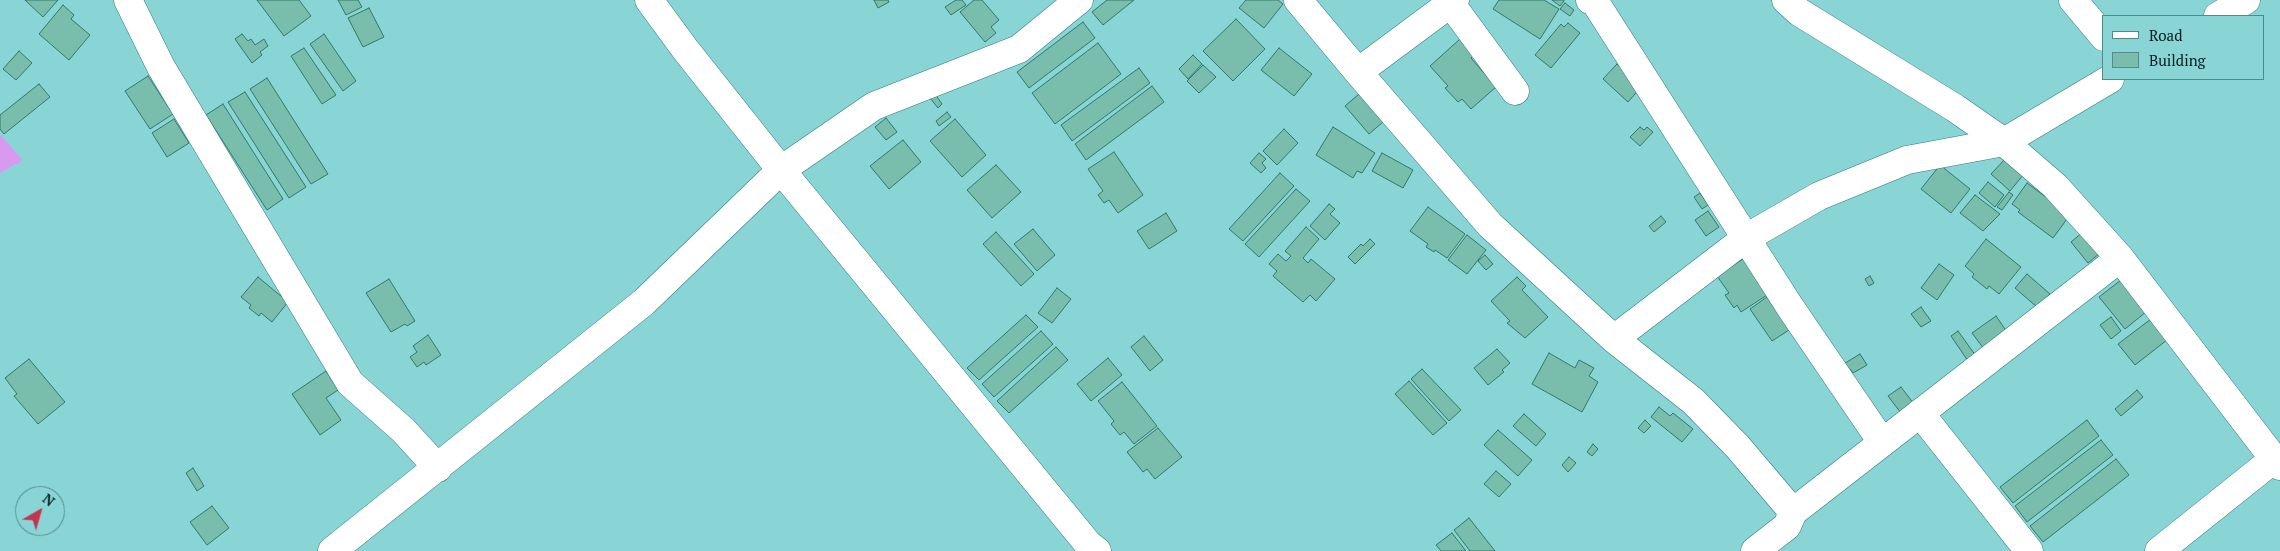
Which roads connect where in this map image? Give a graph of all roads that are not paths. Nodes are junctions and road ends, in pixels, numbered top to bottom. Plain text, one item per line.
1 (128, 0) edge
2 (650, 0) edge
3 (1079, 0) edge
4 (1298, 0) edge
5 (1590, 0) edge
6 (1786, 0) edge
7 (2073, 0) edge
8 (2246, 0) edge
9 (1453, 2) edge
10 (2220, 15) edge
11 (2102, 35) edge
12 (1358, 72) junction
13 (2108, 80) edge
14 (1514, 91) dead end
15 (2004, 142) junction
16 (781, 170) junction
17 (1746, 238) junction
18 (2120, 258) junction
19 (1614, 339) junction
20 (1920, 413) junction
21 (1882, 442) junction
22 (2277, 463) edge
23 (438, 468) junction
24 (1793, 512) junction
25 (332, 551) edge
26 (1097, 551) edge
27 (1755, 551) edge
28 (2029, 551) edge
29 (2158, 551) edge

1 - 23 street
2 - 16 street
3 - 16 street
4 - 12 street
5 - 17 street
6 - 15 street
7 - 11 street
8 - 10 street
9 - 12 street
9 - 14 street
12 - 19 street
13 - 15 street
15 - 17 street
15 - 18 street
16 - 23 street
16 - 26 street
17 - 19 street
17 - 21 street
18 - 20 street
18 - 22 street
19 - 24 street
20 - 21 street
20 - 28 street
21 - 24 street
22 - 29 street
23 - 25 street
24 - 27 street

